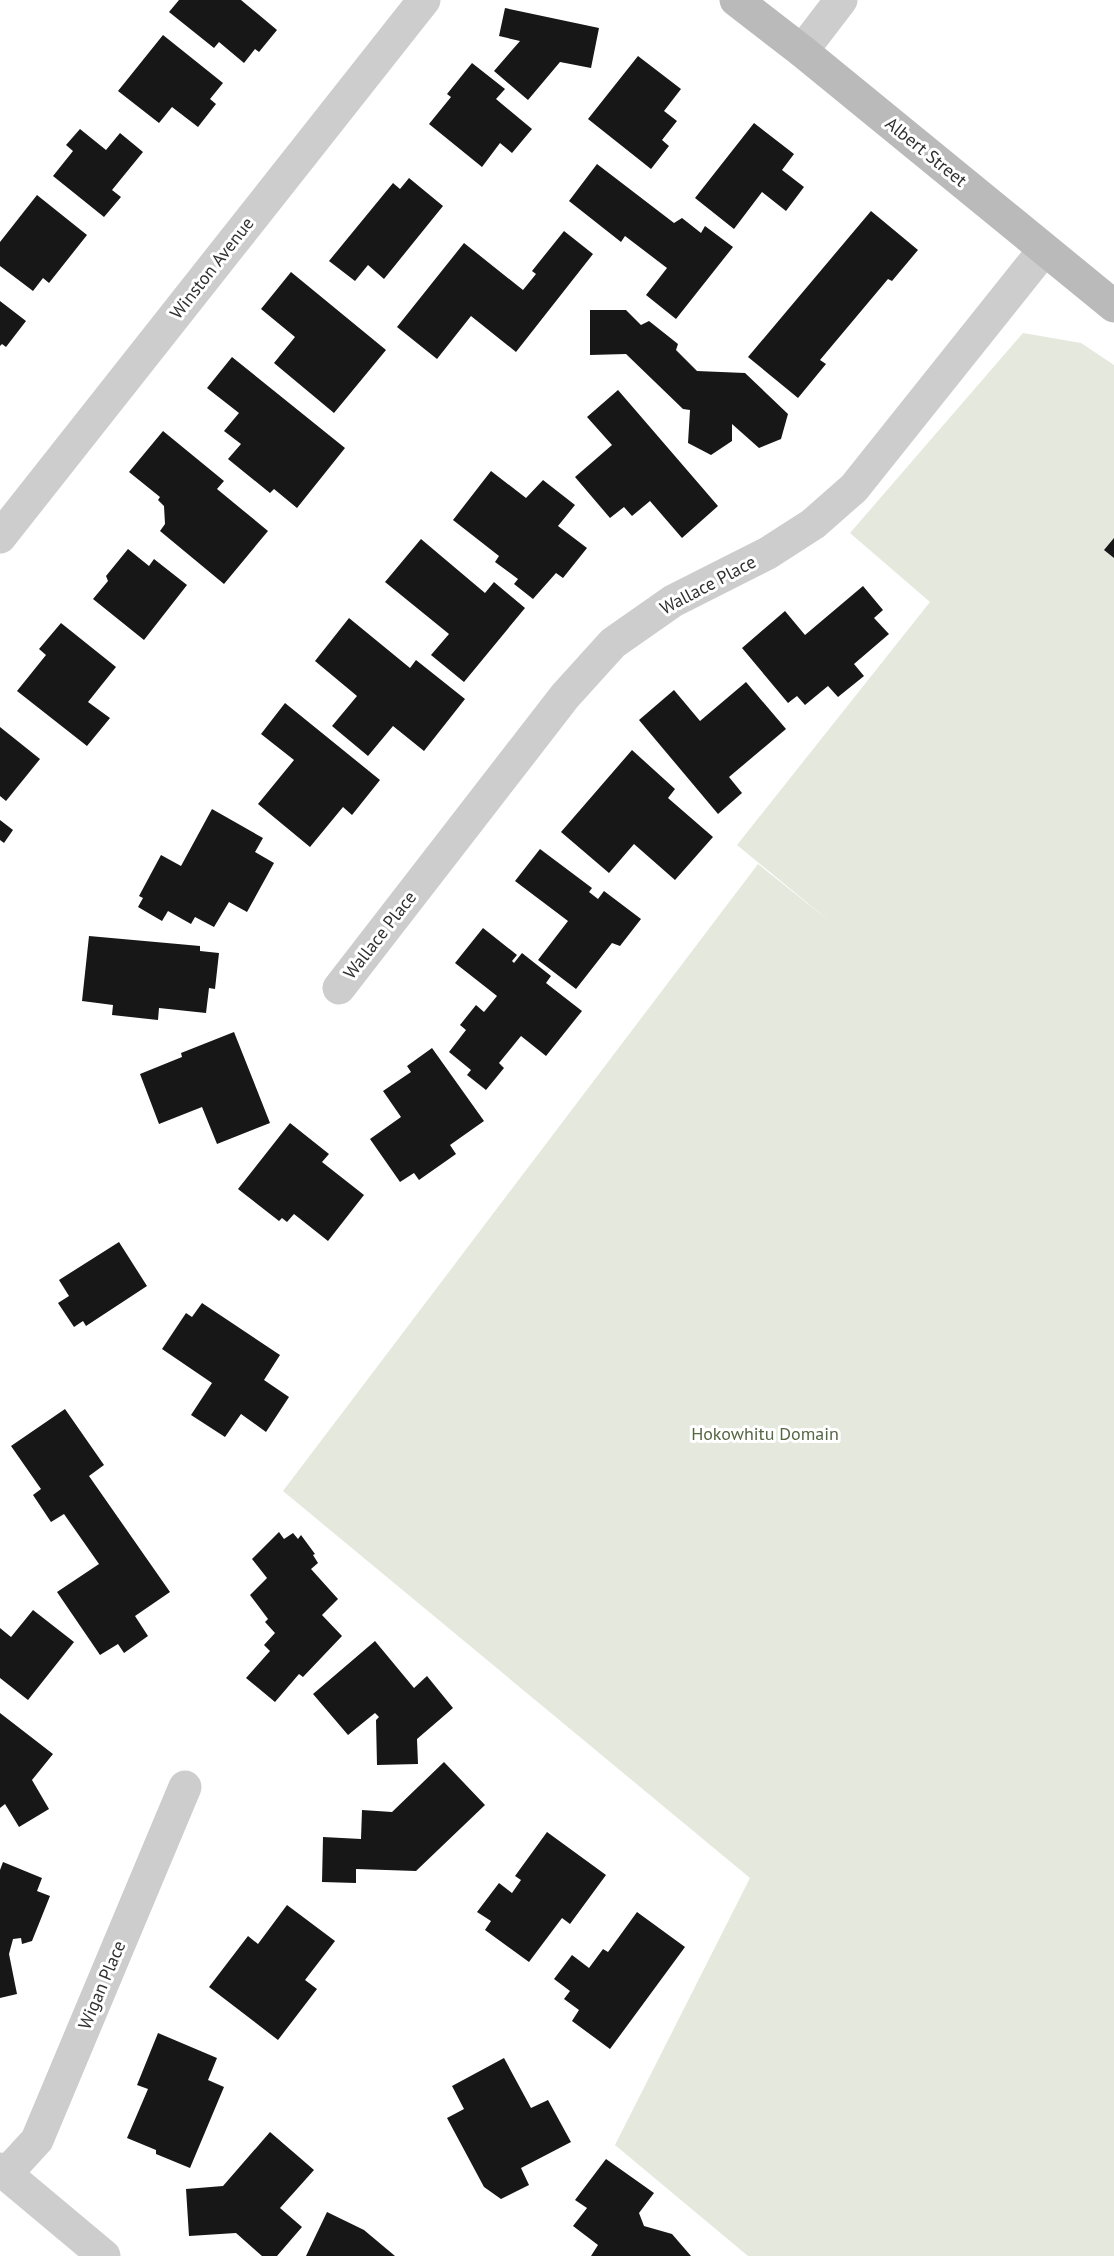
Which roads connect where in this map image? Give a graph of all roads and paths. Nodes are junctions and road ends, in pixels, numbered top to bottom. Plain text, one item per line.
1 (424, 0) edge
2 (736, 0) edge
3 (841, 0) edge
4 (802, 51) junction
5 (1044, 250) junction
6 (1114, 306) edge
7 (0, 537) edge
8 (339, 988) dead end
9 (185, 1787) dead end
10 (3, 2172) edge
11 (104, 2256) edge

1 - 7 street, Winston Avenue
2 - 4 main road, Albert Street
3 - 4 street
4 - 5 main road, Albert Street
5 - 6 main road, Albert Street
5 - 8 street, Wallace Place
9 - 10 street, Wigan Place
10 - 11 street

